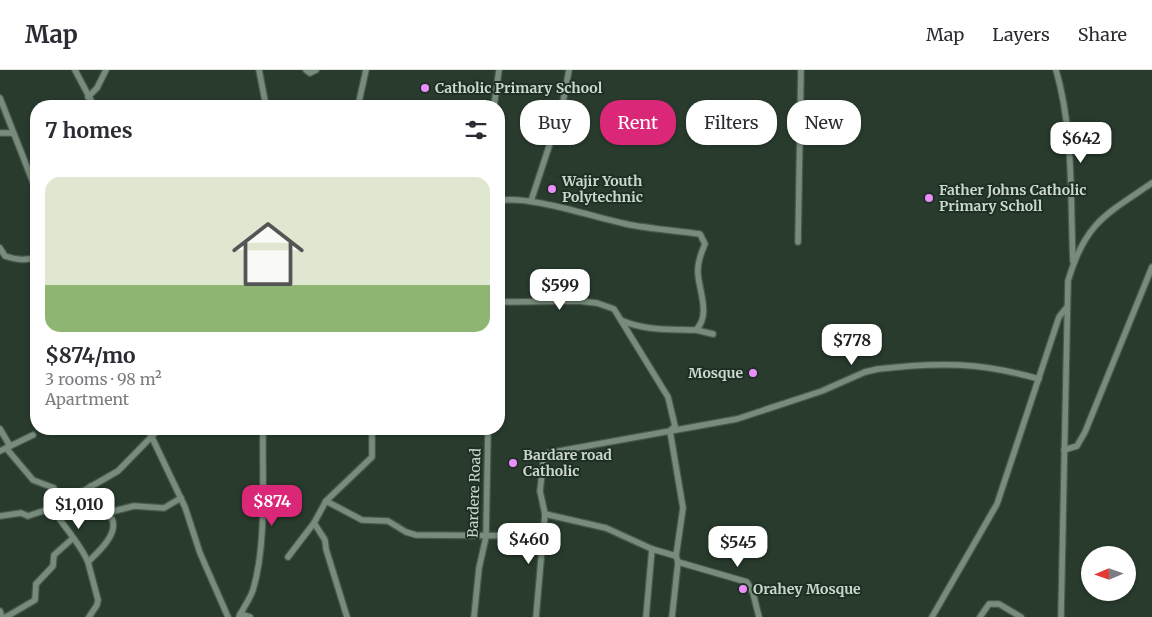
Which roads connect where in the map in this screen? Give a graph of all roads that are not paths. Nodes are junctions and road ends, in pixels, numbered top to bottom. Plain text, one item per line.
1 (75, 70) edge
2 (106, 70) edge
3 (259, 70) edge
4 (306, 70) edge
5 (316, 70) edge
6 (366, 70) edge
7 (494, 70) edge
8 (499, 70) edge
9 (570, 70) edge
10 (801, 70) edge
11 (1056, 70) edge
12 (496, 80) junction
13 (88, 97) junction
14 (0, 98) edge
15 (90, 100) edge
16 (265, 100) edge
17 (359, 100) edge
18 (494, 100) edge
19 (0, 132) edge
20 (13, 133) junction
21 (30, 175) edge
22 (1152, 183) edge
23 (505, 200) edge
24 (532, 202) junction
25 (798, 242) dead end
26 (0, 248) edge
27 (30, 259) edge
28 (1073, 264) junction
29 (1152, 267) edge
30 (505, 302) edge
31 (1067, 307) junction
32 (624, 321) junction
33 (696, 330) junction
34 (713, 334) dead end
35 (1039, 379) junction
36 (0, 429) edge
37 (670, 431) junction
38 (33, 435) dead end
39 (151, 435) edge
40 (154, 435) edge
41 (264, 435) edge
42 (372, 435) edge
43 (488, 435) edge
44 (152, 438) junction
45 (5, 449) edge
46 (1064, 450) junction
47 (91, 486) junction
48 (181, 498) junction
49 (58, 500) junction
50 (326, 501) junction
51 (52, 508) junction
52 (106, 513) junction
53 (545, 514) junction
54 (0, 516) edge
55 (314, 523) junction
56 (542, 536) junction
57 (486, 537) junction
58 (72, 539) junction
59 (652, 549) junction
60 (288, 557) dead end
61 (677, 559) junction
62 (88, 562) junction
63 (0, 611) edge
64 (240, 615) edge
65 (2, 617) edge
66 (6, 617) edge
67 (90, 617) edge
68 (228, 617) edge
69 (250, 617) edge
70 (347, 617) edge
71 (474, 617) edge
72 (536, 617) edge
73 (647, 617) edge
74 (672, 617) edge
75 (760, 617) edge
76 (932, 617) edge
77 (980, 617) edge
78 (1021, 617) edge
79 (1061, 617) edge

1 - 13 street
2 - 13 street
3 - 16 street
4 - 5 street
6 - 17 street
7 - 12 street
8 - 12 street
9 - 24 street
10 - 25 street
11 - 28 street
12 - 18 street
13 - 15 street
14 - 20 street
19 - 20 street
20 - 21 street
22 - 28 street
23 - 24 street
24 - 33 street
26 - 27 street
28 - 31 street
29 - 46 street
30 - 32 street
31 - 35 street
31 - 46 street
32 - 33 street
32 - 37 street
33 - 34 street
35 - 37 street
35 - 76 street
36 - 45 street
37 - 53 street
37 - 61 street
38 - 45 street
39 - 44 street
40 - 44 street
41 - 64 street
42 - 50 street
43 - 57 street, Bardere Road
44 - 47 street
44 - 48 street
45 - 49 street
46 - 79 street
47 - 49 street
47 - 52 street
48 - 52 street
48 - 68 street
49 - 51 street
50 - 55 street
50 - 57 street
51 - 54 street
51 - 58 street
52 - 62 street
53 - 56 street
53 - 59 street
55 - 60 street
55 - 70 street
56 - 57 street
56 - 72 street
57 - 71 street, Bardere Road
58 - 62 street
58 - 66 street
59 - 61 street
59 - 73 street
61 - 74 street
61 - 75 street
62 - 67 street
63 - 65 street
64 - 69 street
77 - 78 street

